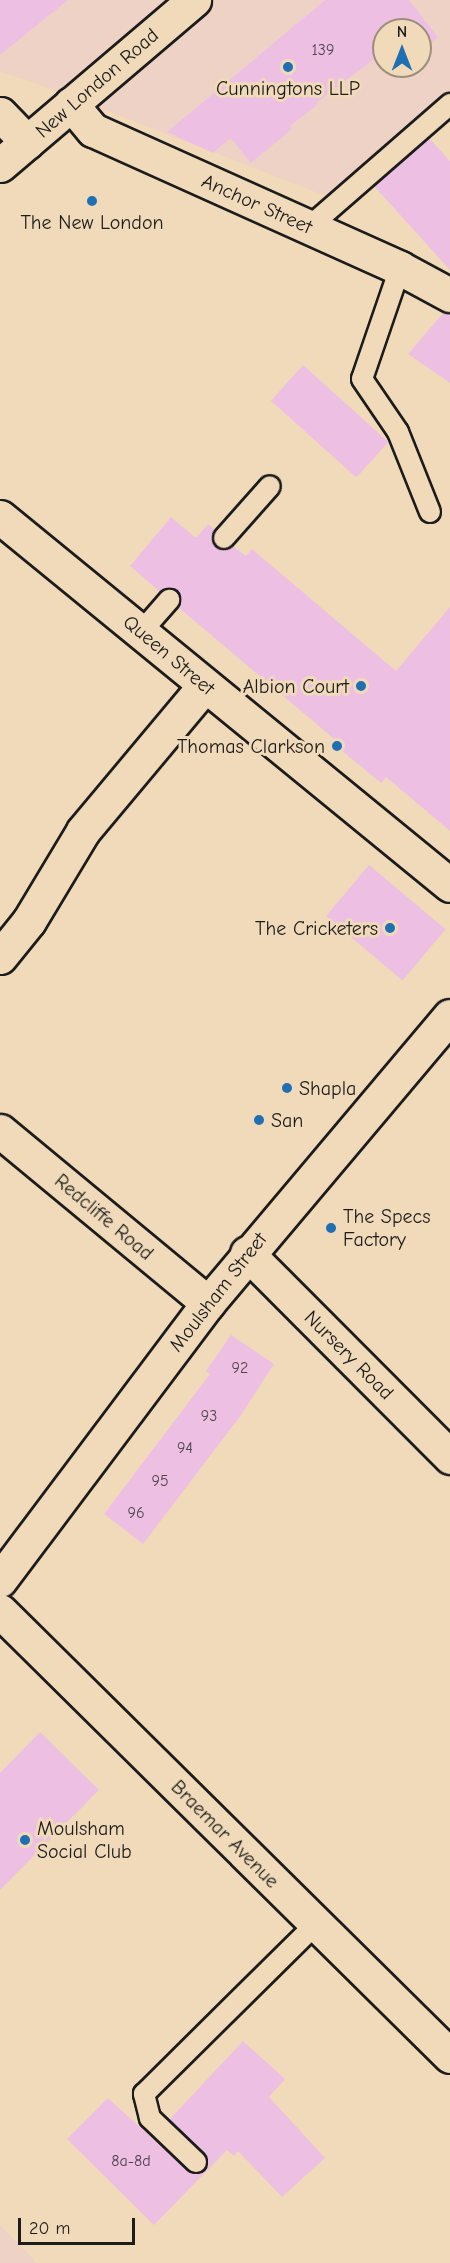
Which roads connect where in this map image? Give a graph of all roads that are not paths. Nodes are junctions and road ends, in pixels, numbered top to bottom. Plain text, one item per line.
1 (194, 0) edge
2 (71, 104) junction
3 (450, 104) edge
4 (0, 114) edge
5 (27, 142) junction
6 (0, 165) edge
7 (308, 228) junction
8 (400, 268) junction
9 (450, 295) edge
10 (270, 486) dead end
11 (430, 512) dead end
12 (0, 517) edge
13 (224, 538) dead end
14 (170, 600) dead end
15 (141, 632) junction
16 (205, 685) junction
17 (450, 885) edge
18 (0, 957) edge
19 (450, 1016) edge
20 (0, 1131) edge
21 (247, 1253) junction
22 (208, 1303) junction
23 (450, 1457) edge
24 (0, 1580) edge
25 (0, 1611) edge
26 (316, 1924) junction
27 (450, 2056) edge
28 (196, 2162) dead end

1 - 2 street, New London Road
2 - 5 street, New London Road
2 - 7 street, Anchor Street
3 - 7 lane
4 - 5 street
5 - 6 street, New London Road
7 - 8 street, Anchor Street
8 - 9 street, Anchor Street
8 - 11 lane
10 - 13 lane
12 - 15 street, Queen Street
14 - 15 lane
15 - 16 street, Queen Street
16 - 17 street, Queen Street
16 - 18 street
19 - 21 street, Moulsham Street
20 - 22 street, Redcliffe Road
21 - 22 street, Moulsham Street
21 - 23 street, Nursery Road
22 - 24 street, Moulsham Street
25 - 26 street, Braemar Avenue
26 - 27 street, Braemar Avenue
26 - 28 lane

